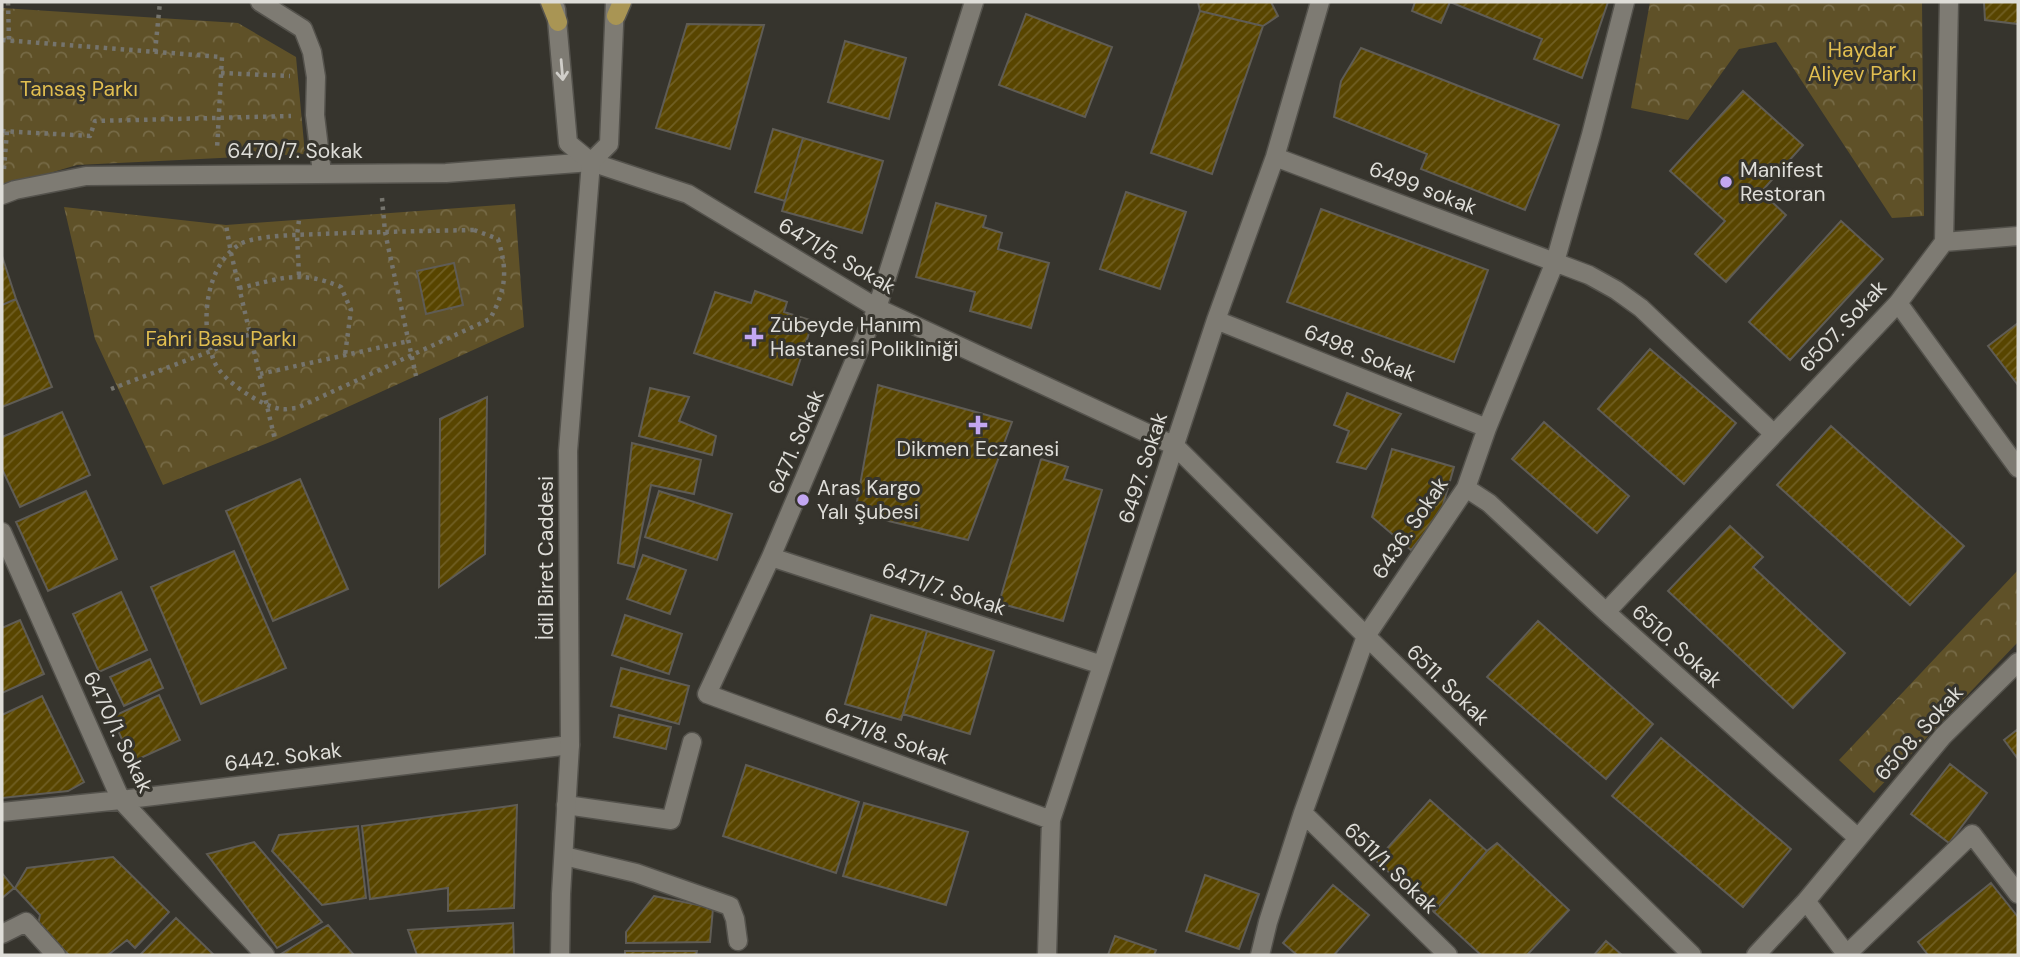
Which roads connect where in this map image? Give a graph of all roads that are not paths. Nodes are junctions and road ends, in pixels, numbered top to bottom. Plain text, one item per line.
1 (260, 2) edge
2 (553, 2) edge
3 (974, 2) edge
4 (1320, 2) edge
5 (1625, 2) edge
6 (1949, 2) edge
7 (617, 7) edge
8 (558, 22) joint
9 (1275, 157) junction
10 (591, 162) junction
11 (322, 173) junction
12 (2, 195) edge
13 (2018, 236) edge
14 (1944, 242) junction
15 (1555, 262) junction
16 (1898, 303) junction
17 (877, 308) junction
18 (1216, 320) junction
19 (1487, 428) junction
20 (1774, 435) junction
21 (1175, 446) junction
22 (2018, 468) edge
23 (1466, 488) junction
24 (2, 532) edge
25 (771, 557) junction
26 (1606, 612) junction
27 (1366, 636) junction
28 (2018, 662) edge
29 (1102, 665) junction
30 (707, 694) joint
31 (692, 742) dead end
32 (570, 745) junction
33 (121, 800) junction
34 (566, 805) junction
35 (2, 812) edge
36 (1303, 813) junction
37 (1051, 820) junction
38 (1858, 838) junction
39 (564, 856) junction
40 (2018, 894) edge
41 (1806, 901) junction
42 (2, 934) edge
43 (738, 941) dead end
44 (56, 955) edge
45 (265, 955) edge
46 (560, 955) edge
47 (1047, 955) edge
48 (1260, 955) edge
49 (1448, 955) edge
50 (1692, 955) edge
51 (1756, 955) edge
52 (1846, 955) edge

1 - 11 street
2 - 8 main road
3 - 17 street, 6471. Sokak
4 - 9 street, 6497. Sokak
5 - 15 street, 6436. Sokak
6 - 14 street
7 - 10 street
8 -> 10 street
9 - 15 street, 6499 sokak
9 - 18 street, 6497. Sokak
10 - 11 street, 6470/7. Sokak
10 - 17 street, 6471/5. Sokak
10 - 32 street, İdil Biret Caddesi
11 - 12 street, 6470/7. Sokak
13 - 14 street
14 - 16 street, 6507. Sokak
15 - 19 street, 6436. Sokak
15 - 20 street, 6499 sokak
16 - 20 street, 6507. Sokak
16 - 22 street
17 - 21 street, 6471/5. Sokak
17 - 25 street, 6471. Sokak
18 - 19 street, 6498. Sokak
18 - 21 street, 6497. Sokak
19 - 23 street, 6436. Sokak
20 - 26 street, 6507. Sokak
21 - 27 street, 6511. Sokak
21 - 29 street, 6497. Sokak
23 - 26 street, 6510. Sokak
23 - 27 street, 6436. Sokak
24 - 33 street, 6470/1. Sokak
25 - 29 street, 6471/7. Sokak
25 - 30 street, 6471. Sokak
26 - 38 street, 6510. Sokak
27 - 36 street, 6436. Sokak
27 - 50 street, 6511. Sokak
28 - 38 street, 6508. Sokak
29 - 37 street, 6497. Sokak
30 - 37 street, 6471/8. Sokak
31 - 34 street
32 - 33 street, 6442. Sokak
32 - 34 street, İdil Biret Caddesi
33 - 35 street, 6442. Sokak
33 - 45 street, 6470/1. Sokak
34 - 39 street, İdil Biret Caddesi
36 - 48 street, 6436. Sokak
36 - 49 street, 6511/1. Sokak
37 - 47 street, 6497. Sokak
38 - 41 street, 6508. Sokak
39 - 43 street
39 - 46 street, İdil Biret Caddesi
40 - 52 street
41 - 51 street, 6508. Sokak
41 - 52 street
42 - 44 street

